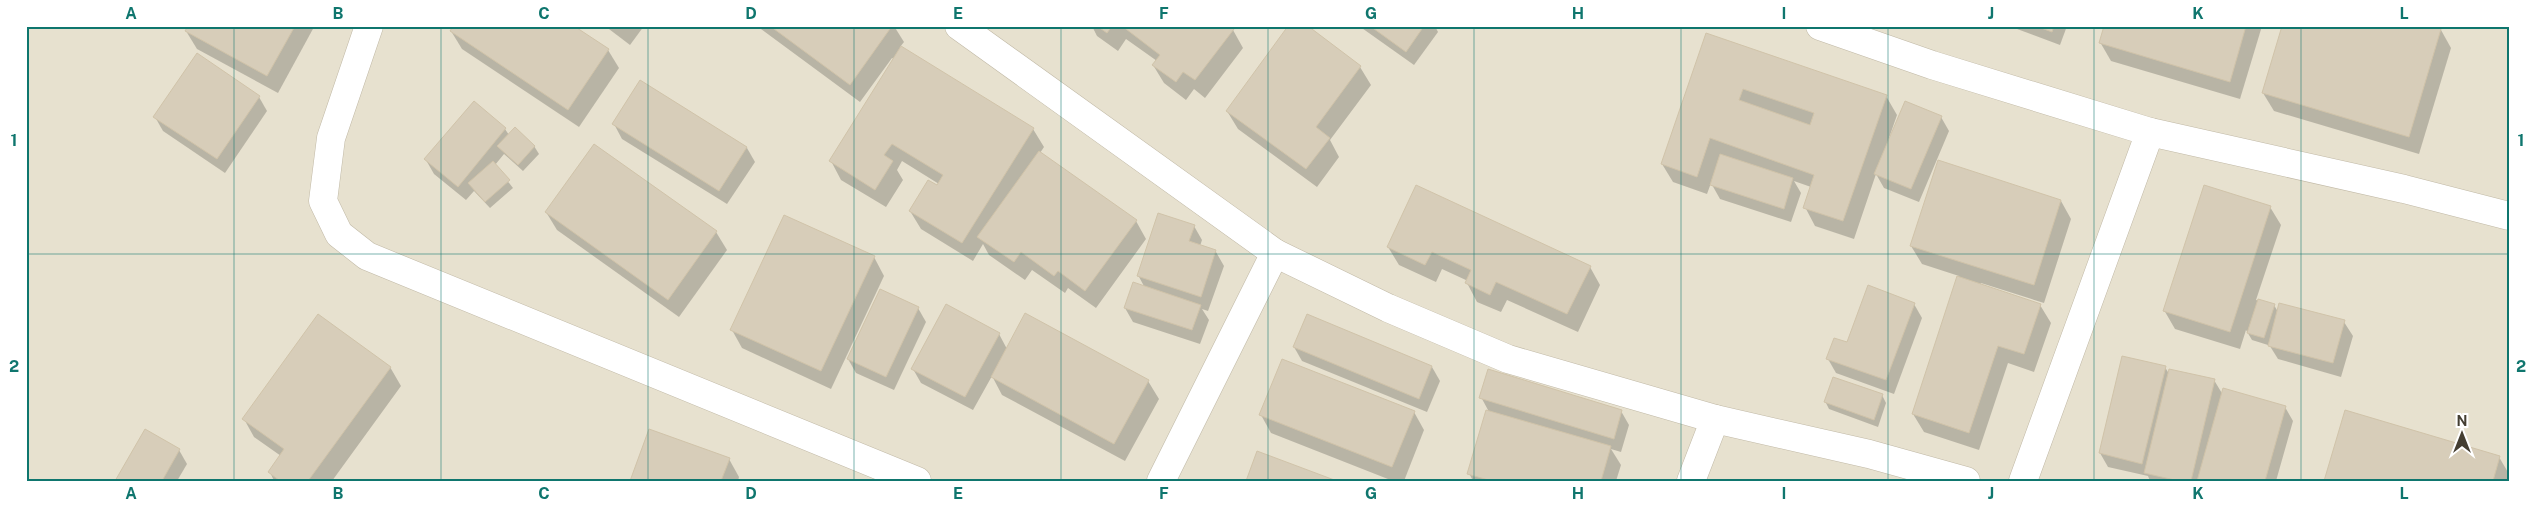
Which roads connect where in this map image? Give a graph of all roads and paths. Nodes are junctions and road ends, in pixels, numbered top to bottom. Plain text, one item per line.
1 (369, 26) edge
2 (959, 26) edge
3 (1820, 26) edge
4 (2150, 132) junction
5 (2509, 216) edge
6 (1275, 253) junction
7 (1715, 419) junction
8 (917, 481) edge
9 (1161, 481) edge
10 (1691, 481) edge
11 (1966, 481) edge
12 (2023, 481) edge

1 - 8 street
2 - 6 street
3 - 4 street
4 - 5 street
4 - 12 street
6 - 7 street
6 - 9 street
7 - 10 street
7 - 11 street

